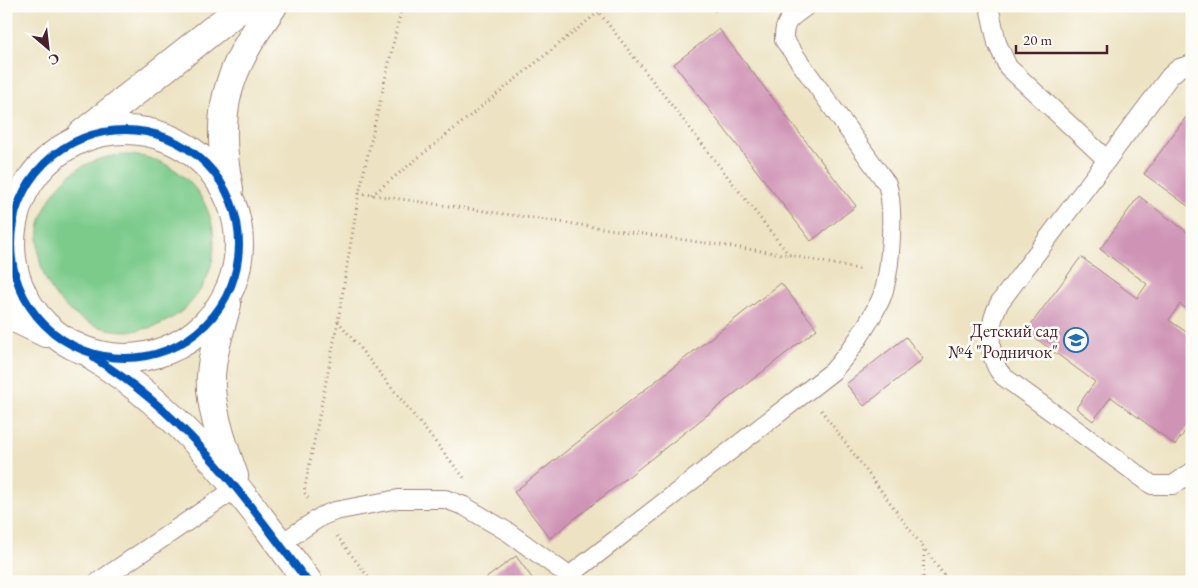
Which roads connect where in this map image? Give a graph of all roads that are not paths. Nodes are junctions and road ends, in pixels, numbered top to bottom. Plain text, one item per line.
1 (243, 6) edge
2 (274, 6) edge
3 (806, 6) edge
4 (989, 6) edge
5 (1192, 64) edge
6 (60, 150) junction
7 (1107, 160) junction
8 (6, 186) edge
9 (233, 206) junction
10 (231, 288) junction
11 (6, 314) edge
12 (73, 346) junction
13 (1192, 472) edge
14 (238, 487) junction
15 (280, 544) junction
16 (571, 579) edge
17 (98, 582) edge
18 (308, 582) edge

1 - 6 street
2 - 9 street
3 - 16 lane
4 - 7 lane
5 - 7 lane
6 - 8 street
6 - 9 street
6 - 12 street
7 - 13 lane
9 - 10 street
10 - 12 street
10 - 14 street
11 - 12 street
12 - 14 street
14 - 15 street
14 - 17 lane
15 - 16 lane
15 - 18 street

